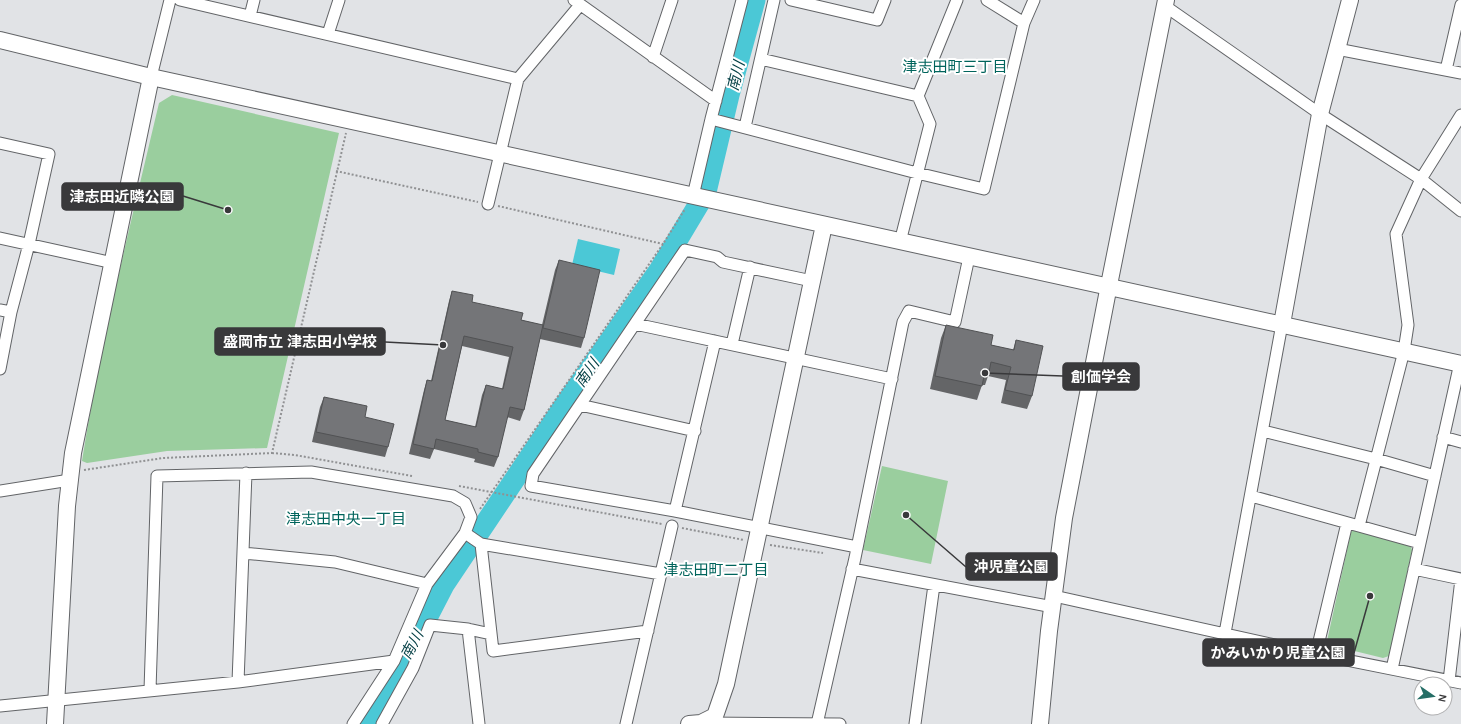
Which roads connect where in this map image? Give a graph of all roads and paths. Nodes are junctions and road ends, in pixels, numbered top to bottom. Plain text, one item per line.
1 (170, 0) edge
2 (180, 0) edge
3 (254, 0) edge
4 (338, 0) edge
5 (672, 0) edge
6 (742, 0) edge
7 (774, 0) edge
8 (791, 0) edge
9 (885, 0) edge
10 (957, 0) edge
11 (987, 0) edge
12 (1034, 0) edge
13 (1350, 0) edge
14 (1162, 2) edge
15 (577, 3) edge
16 (1461, 5) edge
17 (250, 16) junction
18 (1024, 23) junction
19 (328, 34) junction
20 (0, 40) edge
21 (1337, 48) junction
22 (653, 57) junction
23 (761, 59) junction
24 (1446, 70) junction
25 (1461, 73) edge
26 (151, 77) junction
27 (518, 79) junction
28 (918, 96) junction
29 (716, 101) junction
30 (1320, 114) junction
31 (1461, 116) edge
32 (711, 119) junction
33 (349, 120) junction
34 (745, 127) junction
35 (0, 143) edge
36 (501, 154) junction
37 (917, 173) junction
38 (1421, 179) junction
39 (693, 196) junction
40 (488, 204) dead end
41 (1461, 211) edge
42 (824, 225) junction
43 (0, 238) edge
44 (900, 242) junction
45 (29, 244) junction
46 (969, 257) junction
47 (112, 263) junction
48 (750, 268) junction
49 (812, 281) junction
50 (1108, 286) junction
51 (5, 311) edge
52 (635, 324) junction
53 (1282, 324) junction
54 (715, 341) junction
55 (732, 344) junction
56 (1404, 350) junction
57 (795, 358) junction
58 (1460, 364) edge
59 (0, 368) edge
60 (892, 379) junction
61 (580, 405) junction
62 (694, 431) junction
63 (1263, 432) junction
64 (1443, 437) junction
65 (1461, 442) edge
66 (272, 453) junction
67 (1376, 458) junction
68 (246, 473) junction
69 (71, 476) junction
70 (1435, 476) junction
71 (417, 477) dead end
72 (454, 485) dead end
73 (0, 490) edge
74 (492, 492) junction
75 (1251, 496) junction
76 (675, 511) junction
77 (471, 517) junction
78 (1347, 523) junction
79 (672, 526) junction
80 (1359, 526) junction
81 (466, 534) junction
82 (757, 535) junction
83 (480, 543) junction
84 (1420, 543) junction
85 (857, 547) junction
86 (243, 553) junction
87 (852, 569) junction
88 (1414, 569) junction
89 (661, 574) junction
90 (427, 584) junction
91 (934, 585) junction
92 (1053, 601) junction
93 (468, 629) junction
94 (648, 631) junction
95 (1225, 633) junction
96 (490, 634) junction
97 (1316, 654) junction
98 (394, 661) junction
99 (1392, 669) junction
100 (1425, 676) edge
101 (1450, 676) edge
102 (238, 682) junction
103 (150, 690) junction
104 (56, 700) junction
105 (0, 706) edge
106 (695, 723) edge
107 (55, 724) edge
108 (353, 724) edge
109 (382, 724) edge
110 (479, 724) edge
111 (626, 724) edge
112 (771, 724) edge
113 (816, 724) edge
114 (840, 724) edge
115 (915, 724) edge
116 (1040, 724) edge

1 - 26 street
2 - 17 street
3 - 17 street
4 - 19 street
5 - 22 street
6 - 29 street
7 - 23 street
8 - 9 street
10 - 28 street
11 - 18 street
12 - 18 street
13 - 21 street
14 - 30 street
14 - 50 street
15 - 22 street
15 - 27 street
16 - 24 street
17 - 19 street
18 - 37 street
19 - 27 street
20 - 26 street
21 - 24 street
21 - 30 street
22 - 29 street
23 - 28 street
23 - 34 street
24 - 25 street
26 - 33 street
26 - 47 street
27 - 36 street
28 - 37 street
29 - 32 street
30 - 38 street
30 - 53 street
31 - 38 street
32 - 34 street
32 - 39 street
33 - 36 street
33 - 66 path
34 - 37 street
35 - 45 street
36 - 39 street
36 - 40 street
37 - 44 street
38 - 41 street
38 - 56 street
39 - 42 street
39 - 74 path
42 - 44 street
42 - 49 street
43 - 45 street
44 - 46 street
45 - 47 street
45 - 51 street
46 - 50 street
46 - 60 street
47 - 69 street
48 - 49 street
48 - 52 street
48 - 55 street
49 - 57 street
50 - 53 street
50 - 92 street
51 - 59 street
52 - 54 street
52 - 61 street
53 - 56 street
53 - 63 street
54 - 55 street
54 - 62 street
55 - 57 street
56 - 58 street
56 - 67 street
57 - 60 street
57 - 82 street
58 - 64 street
60 - 85 street
61 - 62 street
61 - 76 street
62 - 76 street
63 - 67 street
63 - 75 street
64 - 65 street
64 - 70 street
66 - 69 path
66 - 71 path
67 - 70 street
67 - 80 street
68 - 77 street
68 - 86 street
68 - 103 street
69 - 73 street
69 - 104 street
70 - 84 street
72 - 74 path
74 - 77 path
74 - 79 path
75 - 78 street
75 - 95 street
76 - 82 street
77 - 81 street
78 - 80 street
78 - 97 street
79 - 82 path
79 - 89 street
80 - 84 street
81 - 83 street
81 - 90 street
82 - 85 street
82 - 106 street
83 - 89 street
83 - 96 street
84 - 88 street
85 - 87 street
86 - 90 street
86 - 102 street
87 - 91 street
87 - 113 street
88 - 99 street
88 - 101 street
89 - 94 street
90 - 98 street
91 - 92 street
91 - 115 street
92 - 95 street
92 - 116 street
93 - 96 street
93 - 109 street
93 - 110 street
94 - 96 street
94 - 111 street
95 - 97 street
97 - 99 street
98 - 102 street
98 - 108 street
99 - 100 street
102 - 103 street
103 - 104 street
104 - 105 street
104 - 107 street
106 - 112 street
112 - 113 street
113 - 114 street

